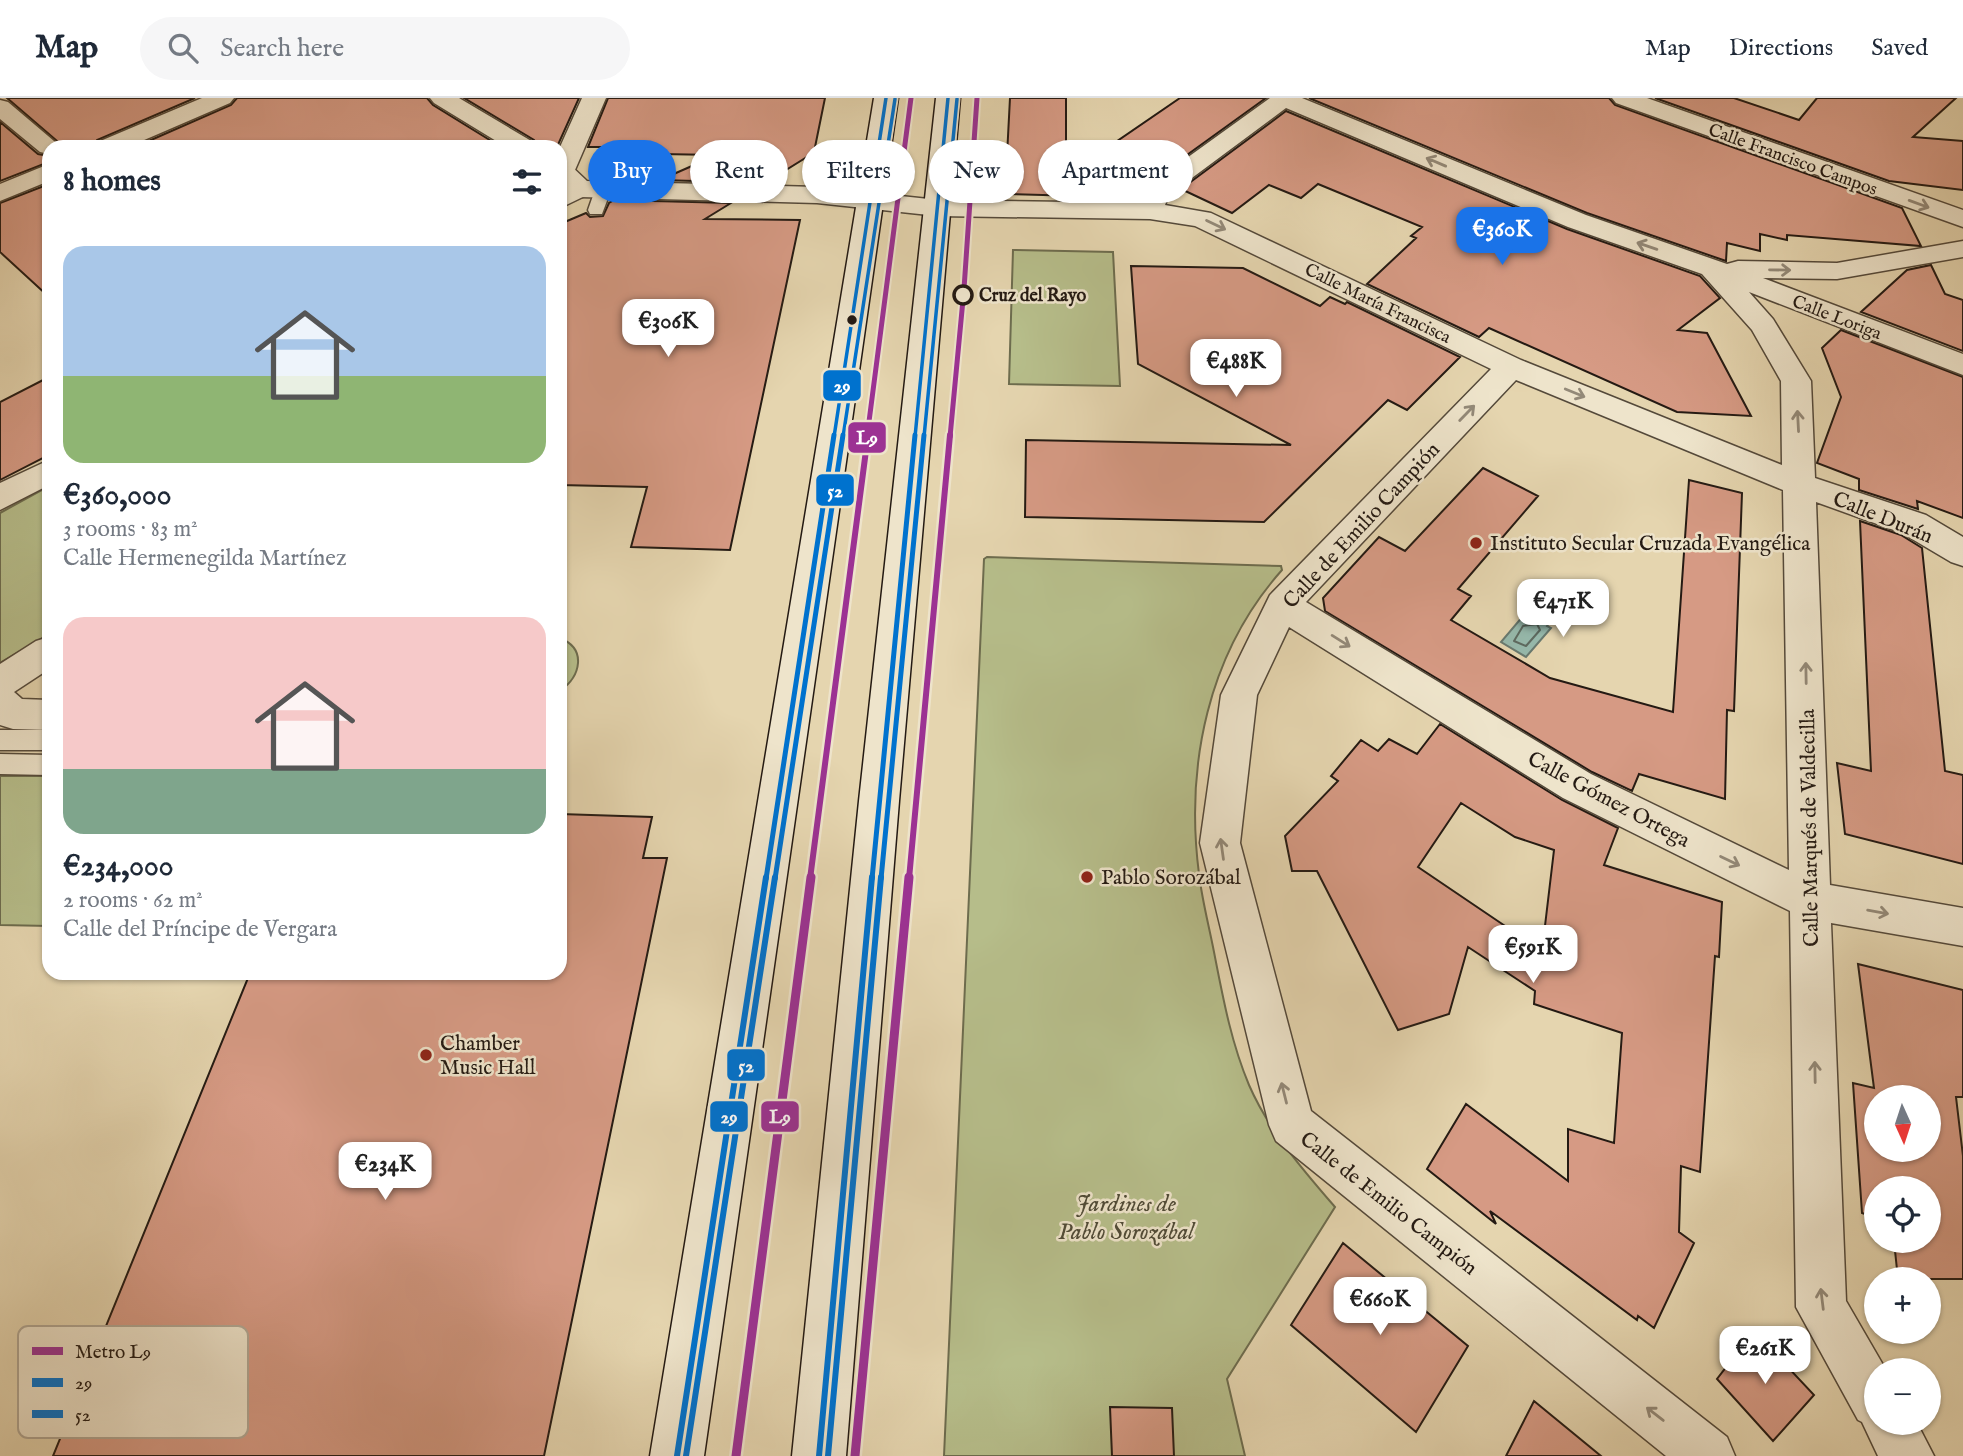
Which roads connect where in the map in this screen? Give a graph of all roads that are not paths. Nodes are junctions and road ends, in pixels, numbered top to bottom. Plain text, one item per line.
1 (222, 98) edge
2 (442, 98) edge
3 (594, 98) edge
4 (886, 98) edge
5 (948, 98) edge
6 (1285, 98) edge
7 (1624, 98) edge
8 (0, 107) edge
9 (123, 140) edge
10 (512, 140) edge
11 (879, 140) edge
12 (42, 141) edge
13 (567, 156) edge
14 (42, 175) edge
15 (567, 176) edge
16 (0, 193) edge
17 (802, 195) edge
18 (585, 197) edge
19 (869, 203) edge
20 (900, 203) edge
21 (938, 208) junction
22 (1150, 211) junction
23 (1963, 219) edge
24 (1963, 249) edge
25 (1712, 268) junction
26 (1963, 365) edge
27 (1511, 367) junction
28 (42, 475) edge
29 (1801, 485) junction
30 (0, 498) edge
31 (1963, 553) edge
32 (1282, 605) junction
33 (42, 656) edge
34 (0, 682) edge
35 (0, 701) edge
36 (42, 715) edge
37 (0, 740) edge
38 (42, 740) edge
39 (0, 764) edge
40 (42, 765) edge
41 (1811, 901) junction
42 (1963, 927) edge
43 (1864, 1381) edge
44 (1895, 1435) edge
45 (677, 1456) edge
46 (819, 1456) edge
47 (1708, 1456) edge
48 (1907, 1456) edge

1 - 9 street
2 - 10 street
3 - 13 street
4 - 11 street
5 - 21 street
6 - 22 street
25 -> 6 street, Calle Loriga
7 -> 23 street, Calle Francisco Campos
8 - 12 street
14 - 16 street
15 - 18 street
17 - 18 street, Calle María Francisca
19 - 45 street
20 - 21 street, Calle María Francisca
21 - 22 street, Calle María Francisca
21 - 46 street
22 -> 27 street, Calle María Francisca
25 -> 24 street
25 - 26 street, Calle Loriga
29 -> 25 street, Calle Marqués de Valdecilla
27 -> 29 street, Calle María Francisca
32 -> 27 street, Calle de Emilio Campión
28 - 30 street
29 - 31 street, Calle Durán
41 -> 29 street, Calle Marqués de Valdecilla
32 -> 41 street, Calle Gómez Ortega
47 -> 32 street, Calle de Emilio Campión
33 - 34 street
35 - 36 street
37 - 38 lane
39 - 40 lane
41 -> 42 street, Calle Gómez Ortega
43 -> 41 street, Calle Marqués de Valdecilla
44 - 48 street

